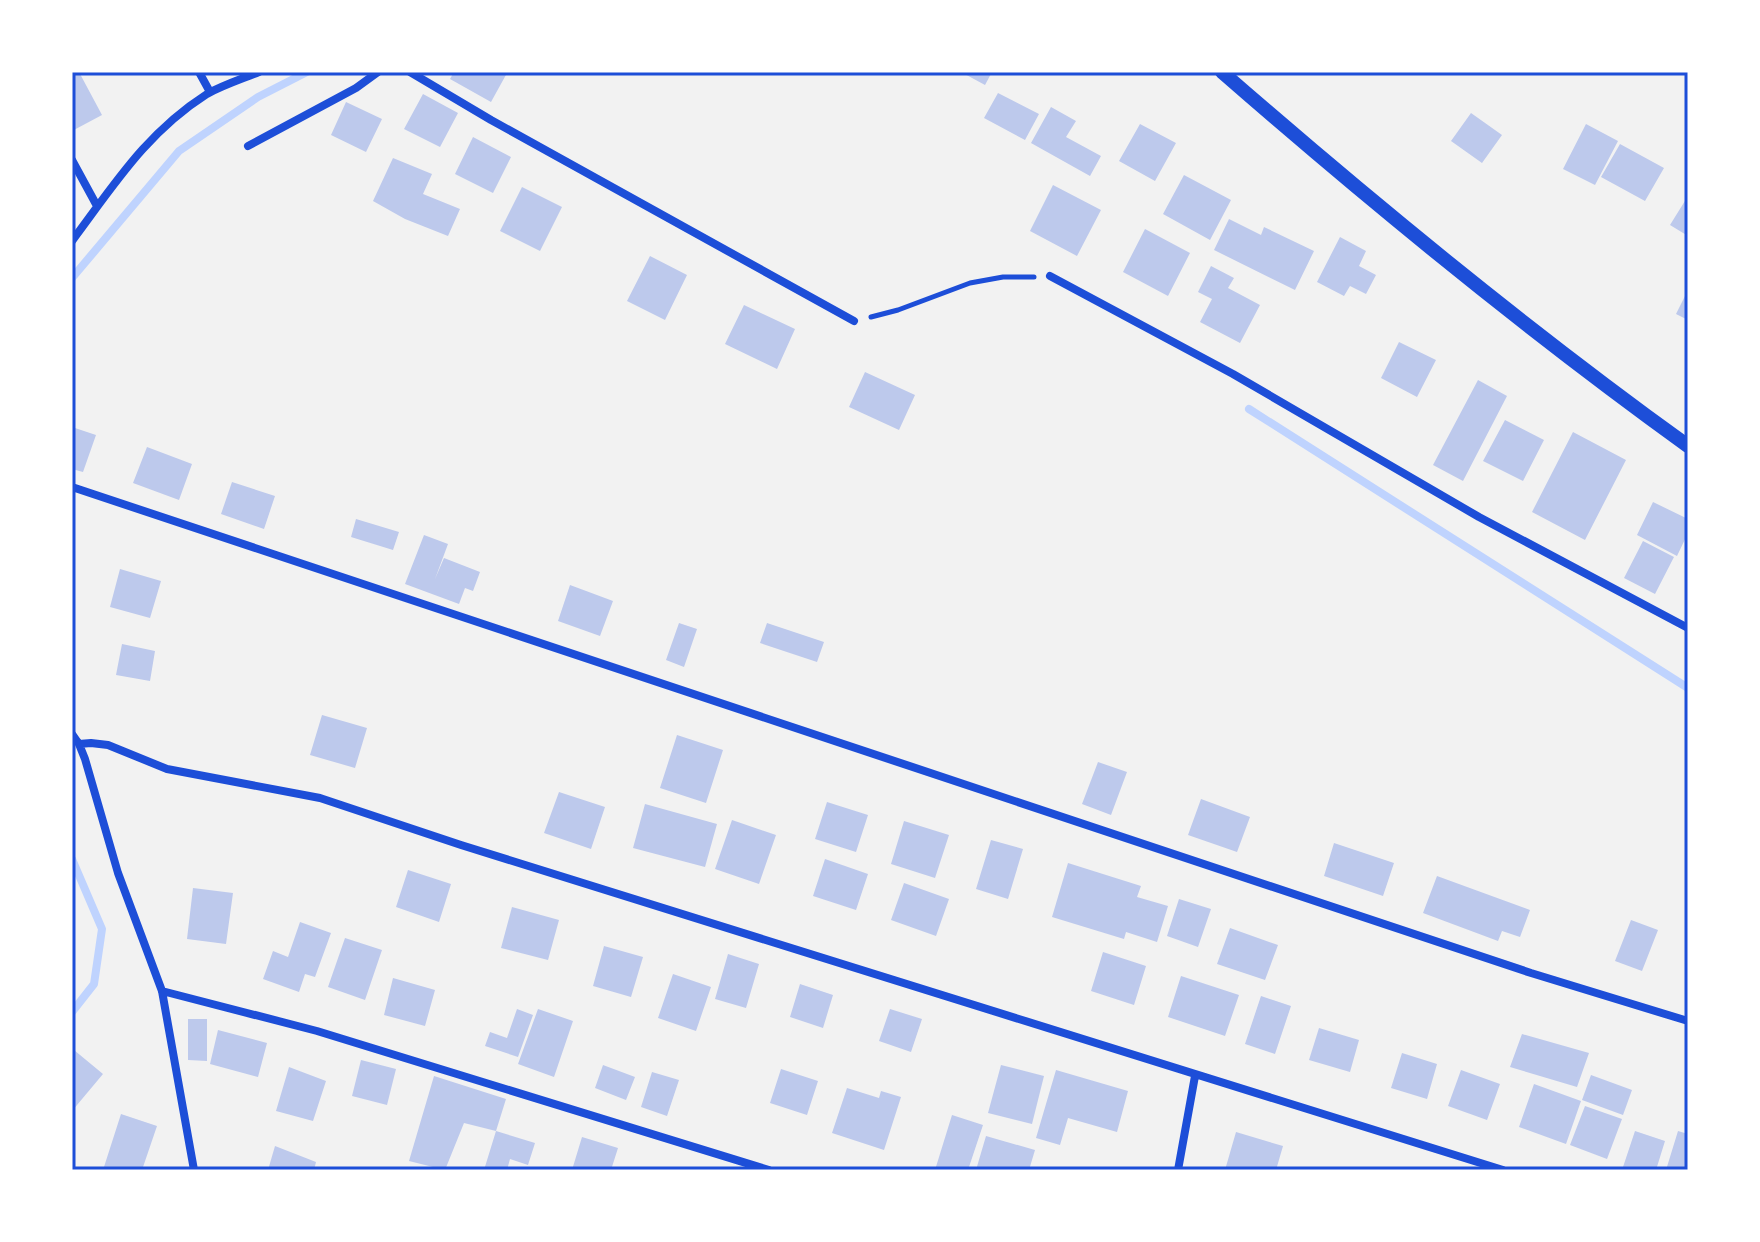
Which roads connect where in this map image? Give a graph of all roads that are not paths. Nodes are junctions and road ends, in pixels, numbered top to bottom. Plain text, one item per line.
1 (199, 72) edge
2 (259, 72) edge
3 (378, 72) edge
4 (410, 72) edge
5 (1222, 72) edge
6 (210, 92) junction
7 (248, 146) dead end
8 (72, 160) edge
9 (97, 206) junction
10 (72, 241) edge
11 (1050, 276) road end
12 (854, 321) road end
13 (1688, 446) edge
14 (72, 487) edge
15 (1688, 628) edge
16 (72, 734) edge
17 (79, 744) junction
18 (162, 991) junction
19 (1688, 1021) edge
20 (1195, 1076) junction
21 (194, 1170) edge
22 (769, 1170) edge
23 (1178, 1170) edge
24 (1503, 1170) edge

1 - 6 street
2 - 6 street
3 - 7 street
4 - 12 street
5 - 13 street
6 - 9 street
8 - 9 street
9 - 10 street
11 - 15 street
14 - 19 street
16 - 17 street
17 - 18 street
17 - 20 street
18 - 21 street
18 - 22 street
20 - 23 street
20 - 24 street

